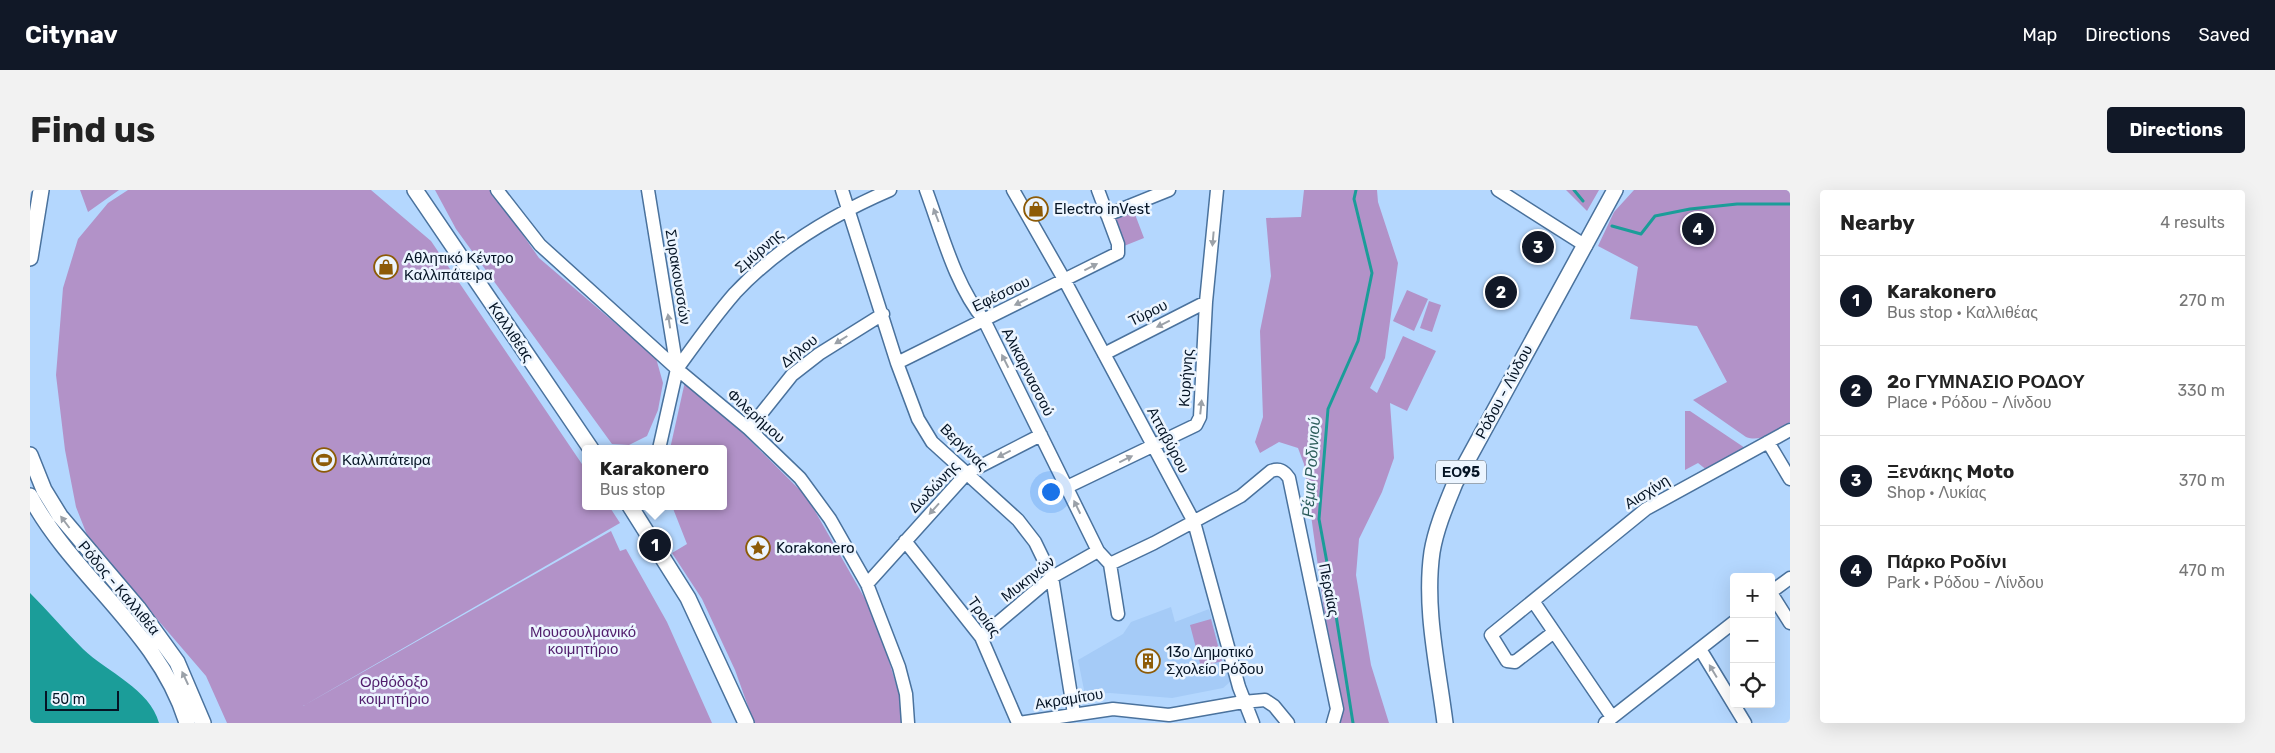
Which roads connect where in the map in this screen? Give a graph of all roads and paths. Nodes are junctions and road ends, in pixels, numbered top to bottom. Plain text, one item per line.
1 (41, 190) edge
2 (414, 190) edge
3 (497, 190) edge
4 (648, 190) edge
5 (842, 190) edge
6 (890, 190) edge
7 (926, 190) edge
8 (1013, 190) edge
9 (1098, 190) edge
10 (1169, 190) edge
11 (1217, 190) edge
12 (1498, 190) edge
13 (1615, 190) edge
14 (1628, 190) edge
15 (848, 208) junction
16 (1107, 215) junction
17 (1586, 246) junction
18 (30, 258) edge
19 (1065, 281) junction
20 (1206, 302) junction
21 (883, 314) junction
22 (984, 320) junction
23 (1104, 354) junction
24 (897, 363) junction
25 (677, 369) junction
26 (749, 429) junction
27 (1790, 430) edge
28 (1042, 435) junction
29 (1768, 442) junction
30 (588, 445) edge
31 (660, 445) edge
32 (1153, 446) junction
33 (30, 455) edge
34 (967, 473) junction
35 (1790, 479) edge
36 (1067, 488) junction
37 (30, 496) edge
38 (633, 510) edge
39 (1194, 522) junction
40 (905, 541) junction
41 (1098, 551) junction
42 (1110, 564) junction
43 (1052, 578) junction
44 (1790, 578) edge
45 (867, 584) junction
46 (1775, 589) edge
47 (1775, 599) edge
48 (1533, 601) junction
49 (1118, 614) dead end
50 (1790, 624) edge
51 (1730, 625) edge
52 (1554, 632) junction
53 (981, 637) junction
54 (1700, 649) junction
55 (1244, 702) junction
56 (1074, 714) junction
57 (1608, 720) edge
58 (1049, 721) edge
59 (187, 723) edge
60 (203, 723) edge
61 (746, 723) edge
62 (908, 723) edge
63 (1018, 723) edge
64 (1253, 723) edge
65 (1288, 723) edge
66 (1333, 723) edge
67 (1445, 723) edge
68 (1745, 723) edge

1 - 18 main road
2 - 30 main road, Καλλιθέας
3 - 25 street, Φιλερήμου
25 -> 4 street, Συρακουσσών
5 - 15 street, Βεργίνας
6 - 15 street, Σμύρνης
22 -> 7 street, Αλικαρνασσού
8 - 19 street, Ατταβύρου
9 - 16 street
10 - 16 street
11 -> 20 street, Κυρήνης
12 - 17 street
13 - 17 main road, Ρόδου - Λίνδου / ΕΟ95
14 - 17 main road, Ρόδου - Λίνδου / ΕΟ95
15 - 21 street, Βεργίνας
15 - 25 street, Σμύρνης
19 -> 16 street, Εφέσσου
17 - 67 main road, Ρόδου - Λίνδου / ΕΟ95
19 -> 22 street, Εφέσσου
19 - 23 street, Ατταβύρου
20 -> 23 street, Τύρου
32 -> 20 street, Κυρήνης
21 - 24 street, Βεργίνας
21 -> 26 street, Δήλου
22 - 24 street, Εφέσσου
28 -> 22 street, Αλικαρνασσού
23 - 32 street, Ατταβύρου
24 - 34 street, Βεργίνας
25 - 26 street, Φιλερήμου
25 - 31 street
26 - 45 street, Φιλερήμου
27 - 29 street, Αισχίνη
28 -> 34 street, Δωδώνης
28 - 36 street, Αλικαρνασσού
29 - 35 street
29 - 48 street, Αισχίνη
36 -> 32 street, Κυρήνης
32 - 39 street, Ατταβύρου
60 -> 33 main road, Ρόδος - Καλλιθέα
34 -> 40 street, Δωδώνης
34 - 43 street, Βεργίνας
41 -> 36 street, Αλικαρνασσού
37 - 59 main road, Ρόδος - Καλλιθέα
38 - 61 main road
39 - 42 street
39 - 55 street, Ατταβύρου
39 - 66 street, Περαίας
40 - 45 street, Δωδώνης
40 - 53 street, Τροίας
41 - 42 street, Αλικαρνασσού
41 - 43 street, Μυκηνών
42 - 49 street
43 - 53 street, Μυκηνών
43 - 56 street, Βεργίνας
44 - 46 street
45 - 62 street, Φιλερήμου
47 - 50 street
48 - 52 street
48 - 52 street, Αισχίνη
51 - 54 street
52 - 57 street
53 - 63 street, Τροίας
54 - 57 street
68 -> 54 street
55 - 56 street, Ακραμίτου
55 - 64 street, Ατταβύρου
55 - 65 street
56 - 58 street, Ακραμίτου
58 - 63 street, Ακραμίτου

